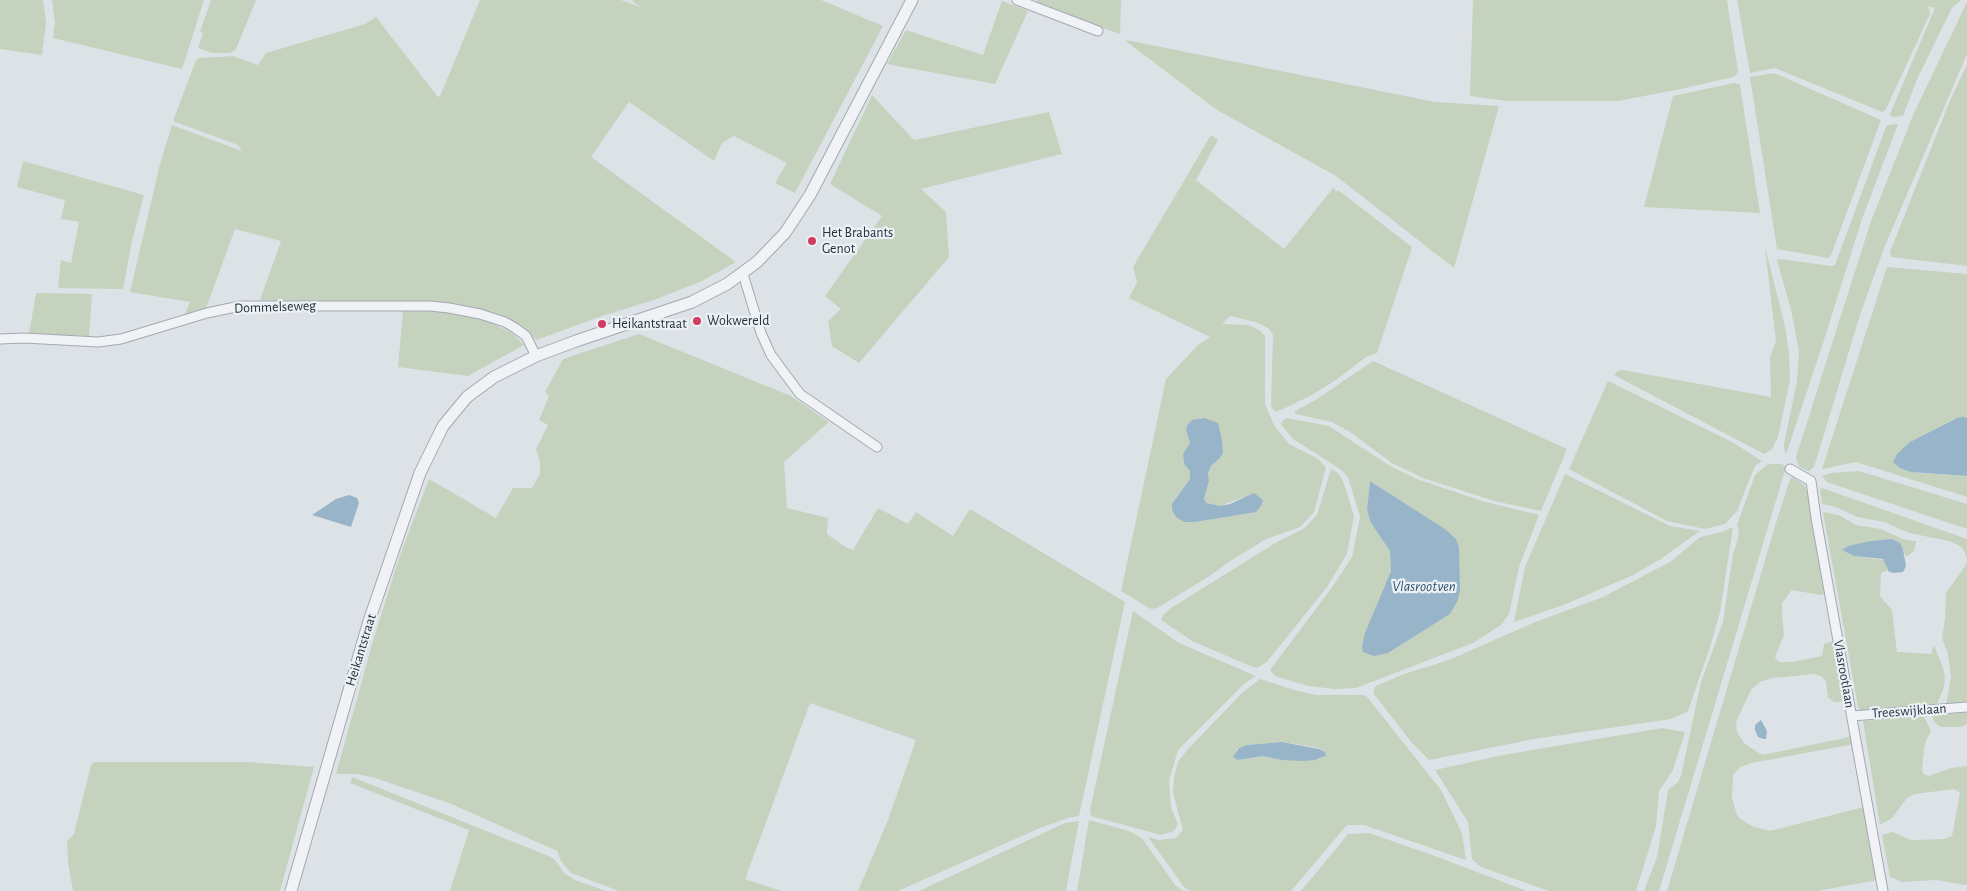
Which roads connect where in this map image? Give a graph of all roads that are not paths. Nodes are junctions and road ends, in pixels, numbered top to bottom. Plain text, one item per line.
1 (912, 0) edge
2 (1017, 0) edge
3 (1098, 31) dead end
4 (744, 274) junction
5 (0, 340) edge
6 (536, 356) junction
7 (877, 447) dead end
8 (1790, 469) dead end
9 (1967, 707) edge
10 (1852, 716) junction
11 (291, 891) edge
12 (1883, 891) edge

1 - 4 street, Heikantstraat
2 - 3 street
4 - 6 street, Heikantstraat
4 - 7 street
5 - 6 street, Dommelseweg
6 - 11 street, Heikantstraat
8 - 10 street, Vlasrootlaan
9 - 10 street, Treeswijklaan
10 - 12 street, Vlasrootlaan

